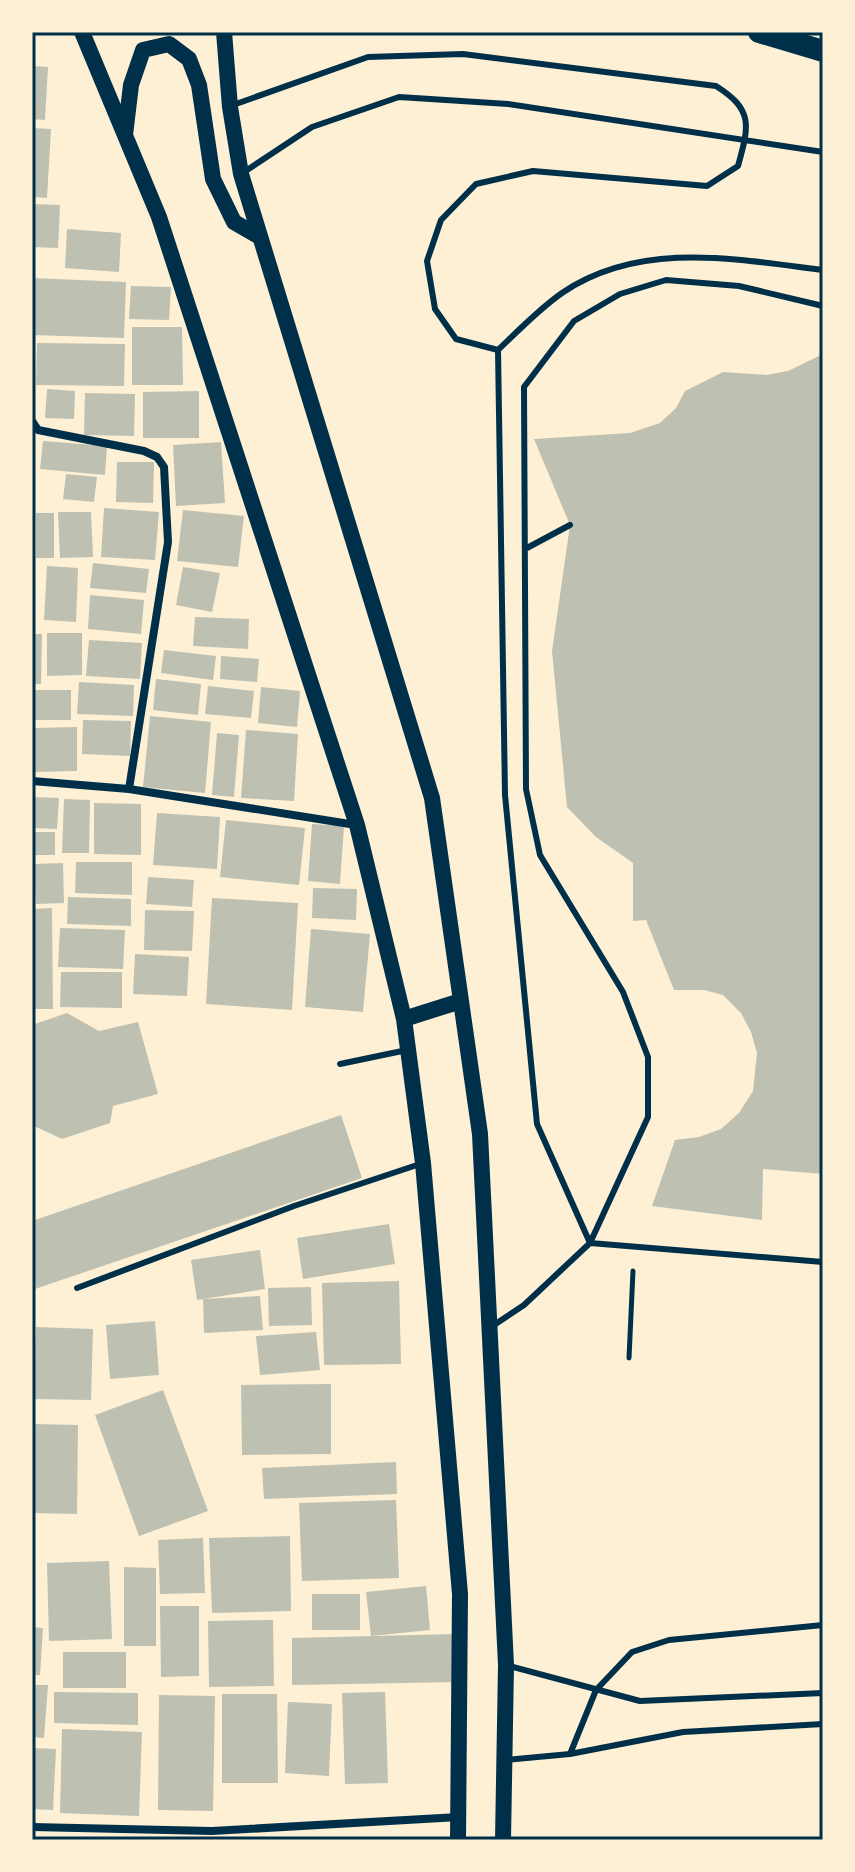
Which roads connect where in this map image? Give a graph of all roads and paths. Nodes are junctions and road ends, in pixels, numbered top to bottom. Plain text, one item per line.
1 (82, 32) edge
2 (224, 32) edge
3 (759, 32) edge
4 (823, 51) edge
5 (230, 107) junction
6 (125, 136) junction
7 (745, 141) junction
8 (823, 152) edge
9 (241, 174) junction
10 (260, 237) junction
11 (823, 270) edge
12 (823, 306) edge
13 (498, 350) junction
14 (32, 421) edge
15 (570, 525) dead end
16 (525, 549) junction
17 (32, 781) edge
18 (129, 789) junction
19 (357, 825) junction
20 (461, 1001) junction
21 (404, 1019) junction
22 (409, 1050) junction
23 (340, 1064) dead end
24 (423, 1163) junction
25 (590, 1243) junction
26 (634, 1246) junction
27 (823, 1262) edge
28 (77, 1288) dead end
29 (491, 1327) junction
30 (629, 1358) dead end
31 (823, 1625) edge
32 (506, 1665) junction
33 (596, 1690) junction
34 (823, 1693) edge
35 (823, 1724) edge
36 (570, 1754) junction
37 (506, 1760) junction
38 (459, 1817) junction
39 (32, 1827) edge
40 (212, 1835) edge
41 (458, 1840) edge
42 (503, 1840) edge

1 - 6 main road
2 - 5 main road
3 - 4 highway
5 - 7 lane
5 - 9 main road
6 - 10 main road
6 - 19 main road
7 - 8 lane
7 - 9 lane
7 - 13 lane
9 - 10 main road
10 - 20 main road
11 - 13 lane
12 - 16 lane
13 - 25 lane
14 - 18 street
15 - 16 lane
16 - 25 lane
17 - 18 street
18 - 19 street
19 - 21 main road
20 - 21 main road
20 - 29 main road
21 - 22 main road
22 - 23 lane
22 - 24 main road
24 - 28 lane
24 - 38 main road
25 - 26 lane
25 - 29 lane
26 - 27 lane
26 - 30 path
29 - 32 main road
31 - 33 lane
32 - 33 lane
32 - 37 main road
33 - 34 lane
33 - 36 lane
35 - 36 lane
36 - 37 lane
37 - 42 main road
38 - 40 street
38 - 41 main road
39 - 40 street

